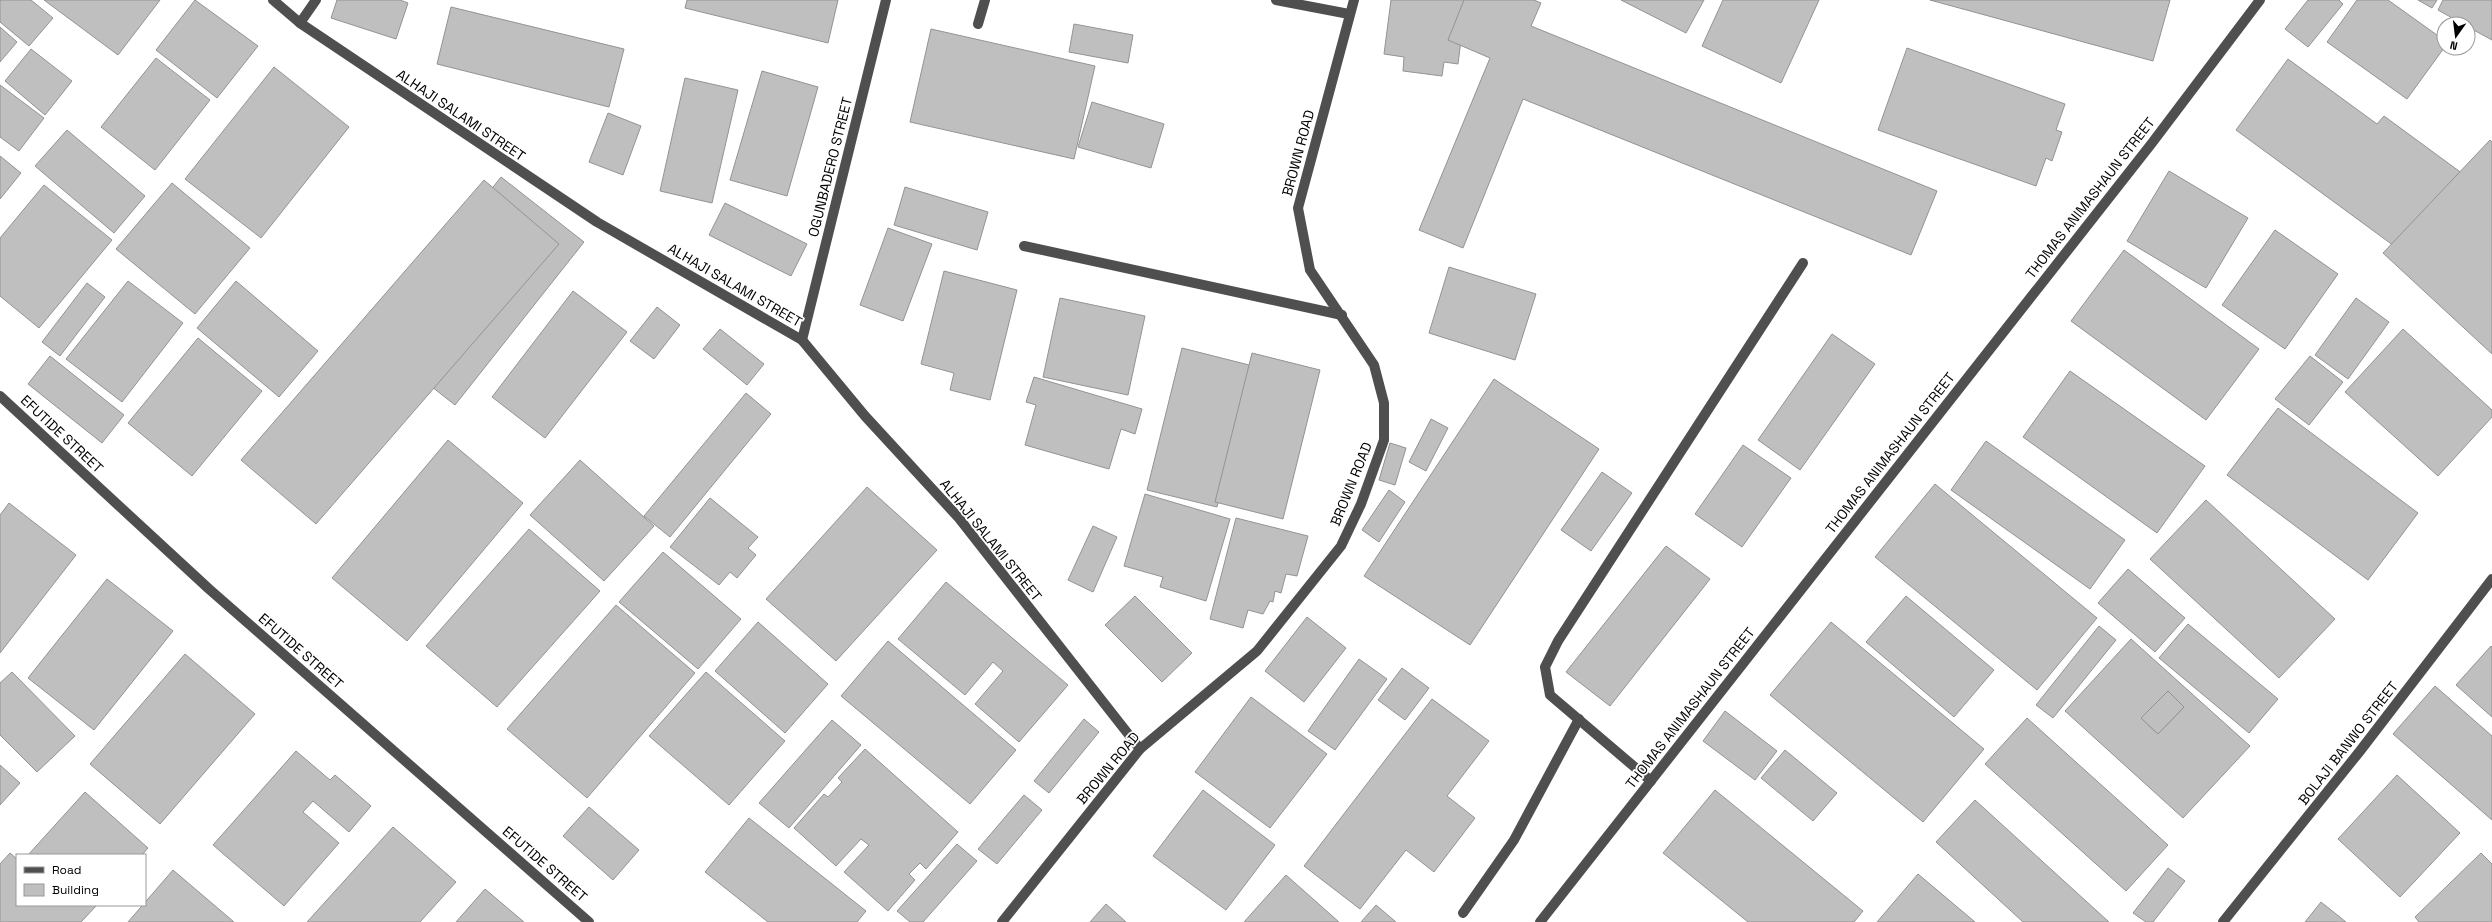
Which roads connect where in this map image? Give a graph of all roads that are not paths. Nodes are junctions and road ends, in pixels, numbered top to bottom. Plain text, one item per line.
1 (273, 0) edge
2 (316, 0) edge
3 (886, 0) edge
4 (985, 0) edge
5 (1276, 0) edge
6 (1354, 0) edge
7 (2260, 0) edge
8 (1349, 14) junction
9 (300, 23) junction
10 (978, 24) dead end
11 (1024, 246) dead end
12 (1803, 262) dead end
13 (1342, 315) junction
14 (802, 340) junction
15 (0, 396) edge
16 (2492, 579) edge
17 (1579, 719) junction
18 (1140, 749) junction
19 (1651, 781) junction
20 (1463, 913) dead end
21 (589, 922) edge
22 (1002, 922) edge
23 (1540, 922) edge
24 (2223, 922) edge

1 - 9 street, ALHAJI SALAMI STREET
2 - 9 street
3 - 14 street, OGUNBADERO STREET
4 - 10 street
5 - 8 street
6 - 8 street, BROWN ROAD
7 - 19 street, THOMAS ANIMASHAUN STREET
8 - 13 street, BROWN ROAD
9 - 14 street, ALHAJI SALAMI STREET
11 - 13 street
12 - 17 street
13 - 18 street, BROWN ROAD
14 - 18 street, ALHAJI SALAMI STREET
15 - 21 street, EFUTIDE STREET
16 - 24 street, BOLAJI BANWO STREET
17 - 19 street
17 - 20 street
18 - 22 street, BROWN ROAD
19 - 23 street, THOMAS ANIMASHAUN STREET

